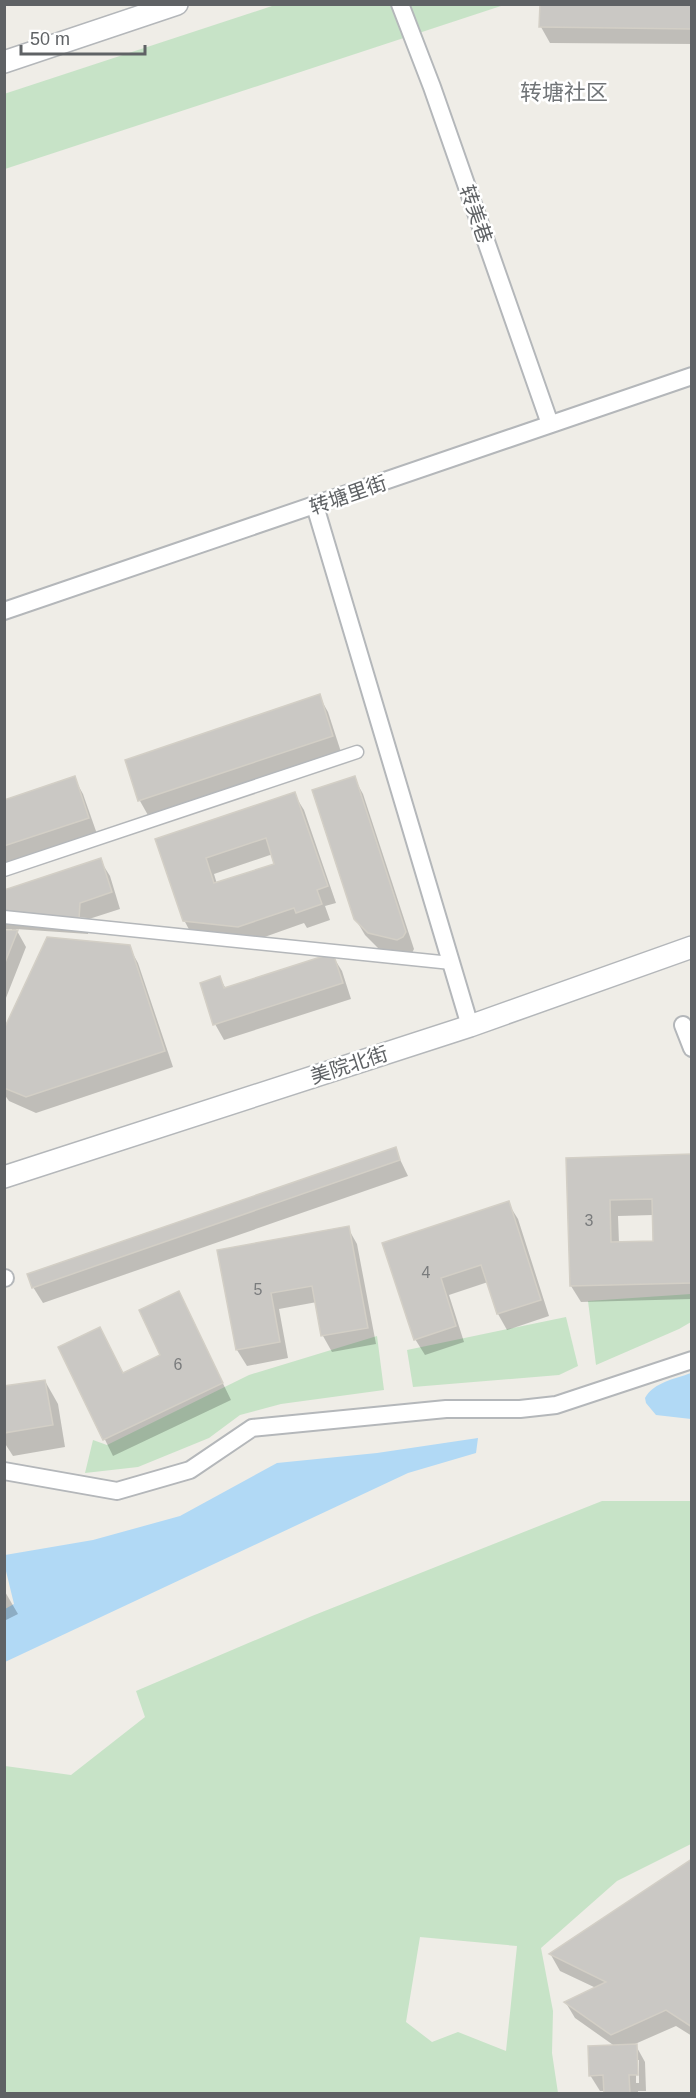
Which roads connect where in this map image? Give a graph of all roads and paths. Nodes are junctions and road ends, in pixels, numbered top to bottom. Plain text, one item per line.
1 (177, 4) edge
2 (400, 4) edge
3 (4, 62) edge
4 (692, 376) edge
5 (550, 424) junction
6 (315, 506) junction
7 (4, 611) edge
8 (357, 752) dead end
9 (4, 870) edge
10 (4, 917) edge
11 (692, 947) edge
12 (451, 963) junction
13 (684, 1024) dead end
14 (470, 1026) junction
15 (692, 1048) edge
16 (4, 1177) edge
17 (692, 1360) edge
18 (4, 1472) edge

1 - 3 street
2 - 5 street, 转美巷
4 - 5 street, 转塘里街
5 - 6 street, 转塘里街
6 - 7 street, 转塘里街
6 - 12 street
8 - 9 street
10 - 12 street
11 - 14 street, 美院北街
12 - 14 street
13 - 15 street
14 - 16 street, 美院北街
17 - 18 street

